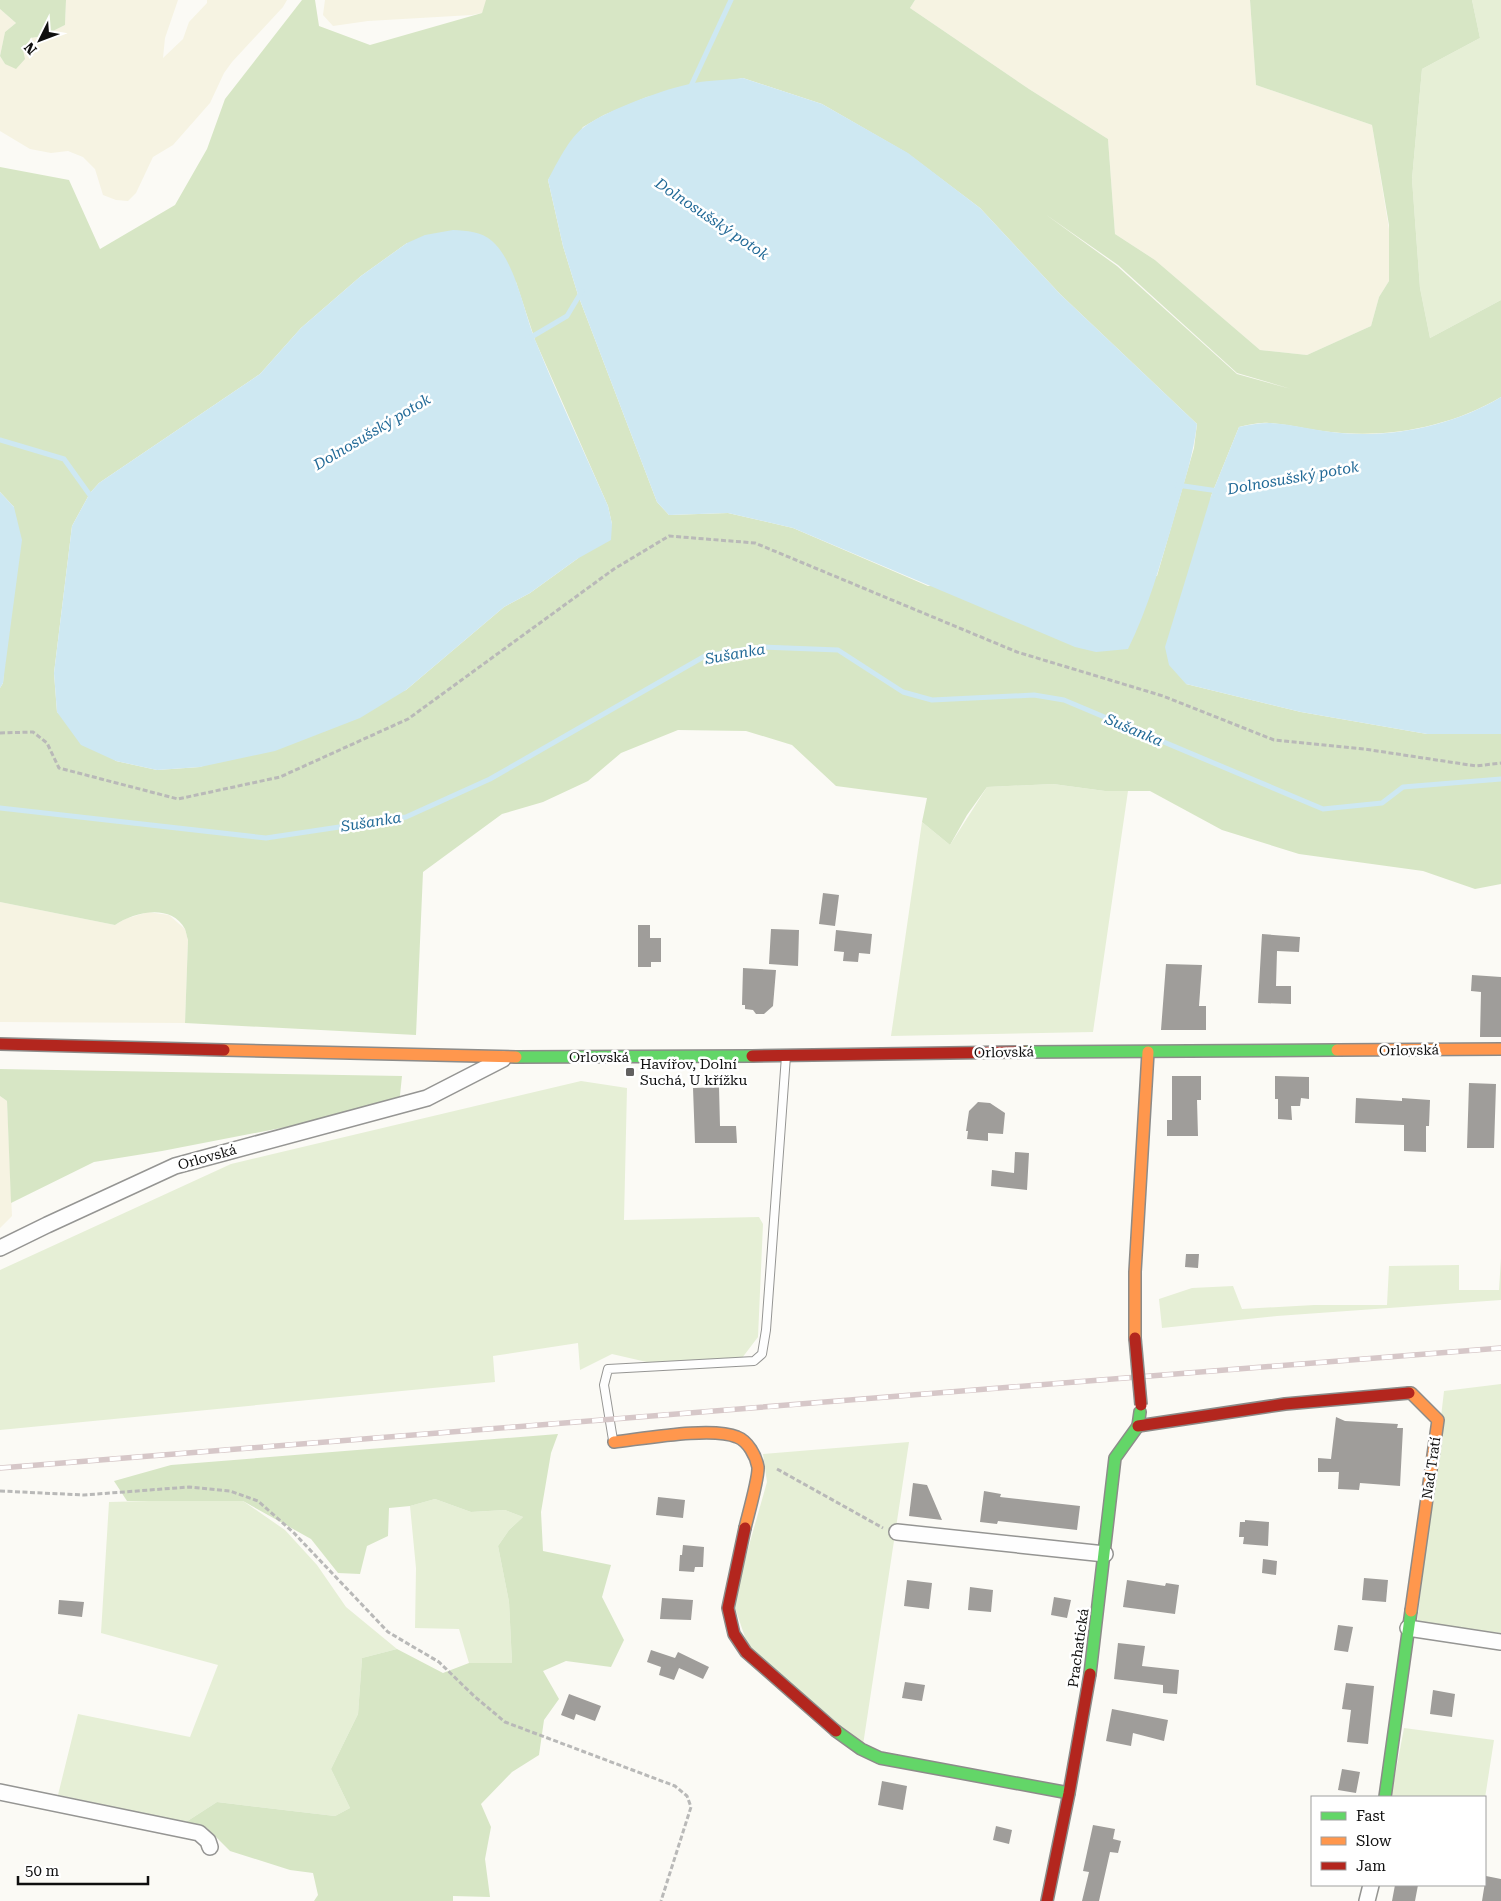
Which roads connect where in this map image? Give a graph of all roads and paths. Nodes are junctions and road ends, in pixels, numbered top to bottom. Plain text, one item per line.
1 (0, 733) edge
2 (1501, 762) edge
3 (0, 1044) edge
4 (1501, 1049) edge
5 (1148, 1052) junction
6 (786, 1056) junction
7 (507, 1057) junction
8 (0, 1248) edge
9 (1138, 1426) junction
10 (614, 1442) joint
11 (754, 1456) junction
12 (0, 1491) edge
13 (897, 1532) joint
14 (1105, 1554) junction
15 (1408, 1628) junction
16 (1501, 1642) edge
17 (0, 1792) edge
18 (1069, 1793) junction
19 (1385, 1796) edge
20 (210, 1847) dead end
21 (1371, 1886) edge
22 (661, 1901) edge
23 (1047, 1901) edge
24 (1367, 1901) edge

1 - 2 path
3 - 7 street, Orlovská
4 - 5 street, Orlovská
5 - 6 street, Orlovská
5 - 9 street, Prachatická, bridge
6 - 7 street, Orlovská
6 - 10 lane
7 - 8 street, Orlovská
9 - 14 street, Prachatická
9 - 15 street, Nad Tratí
10 - 11 street
11 - 13 path
11 - 18 street
12 - 22 path
13 - 14 street
14 - 18 street, Prachatická
15 - 16 street
15 - 19 street, Nad Tratí
17 - 20 street
18 - 23 street, Prachatická
21 - 24 street

